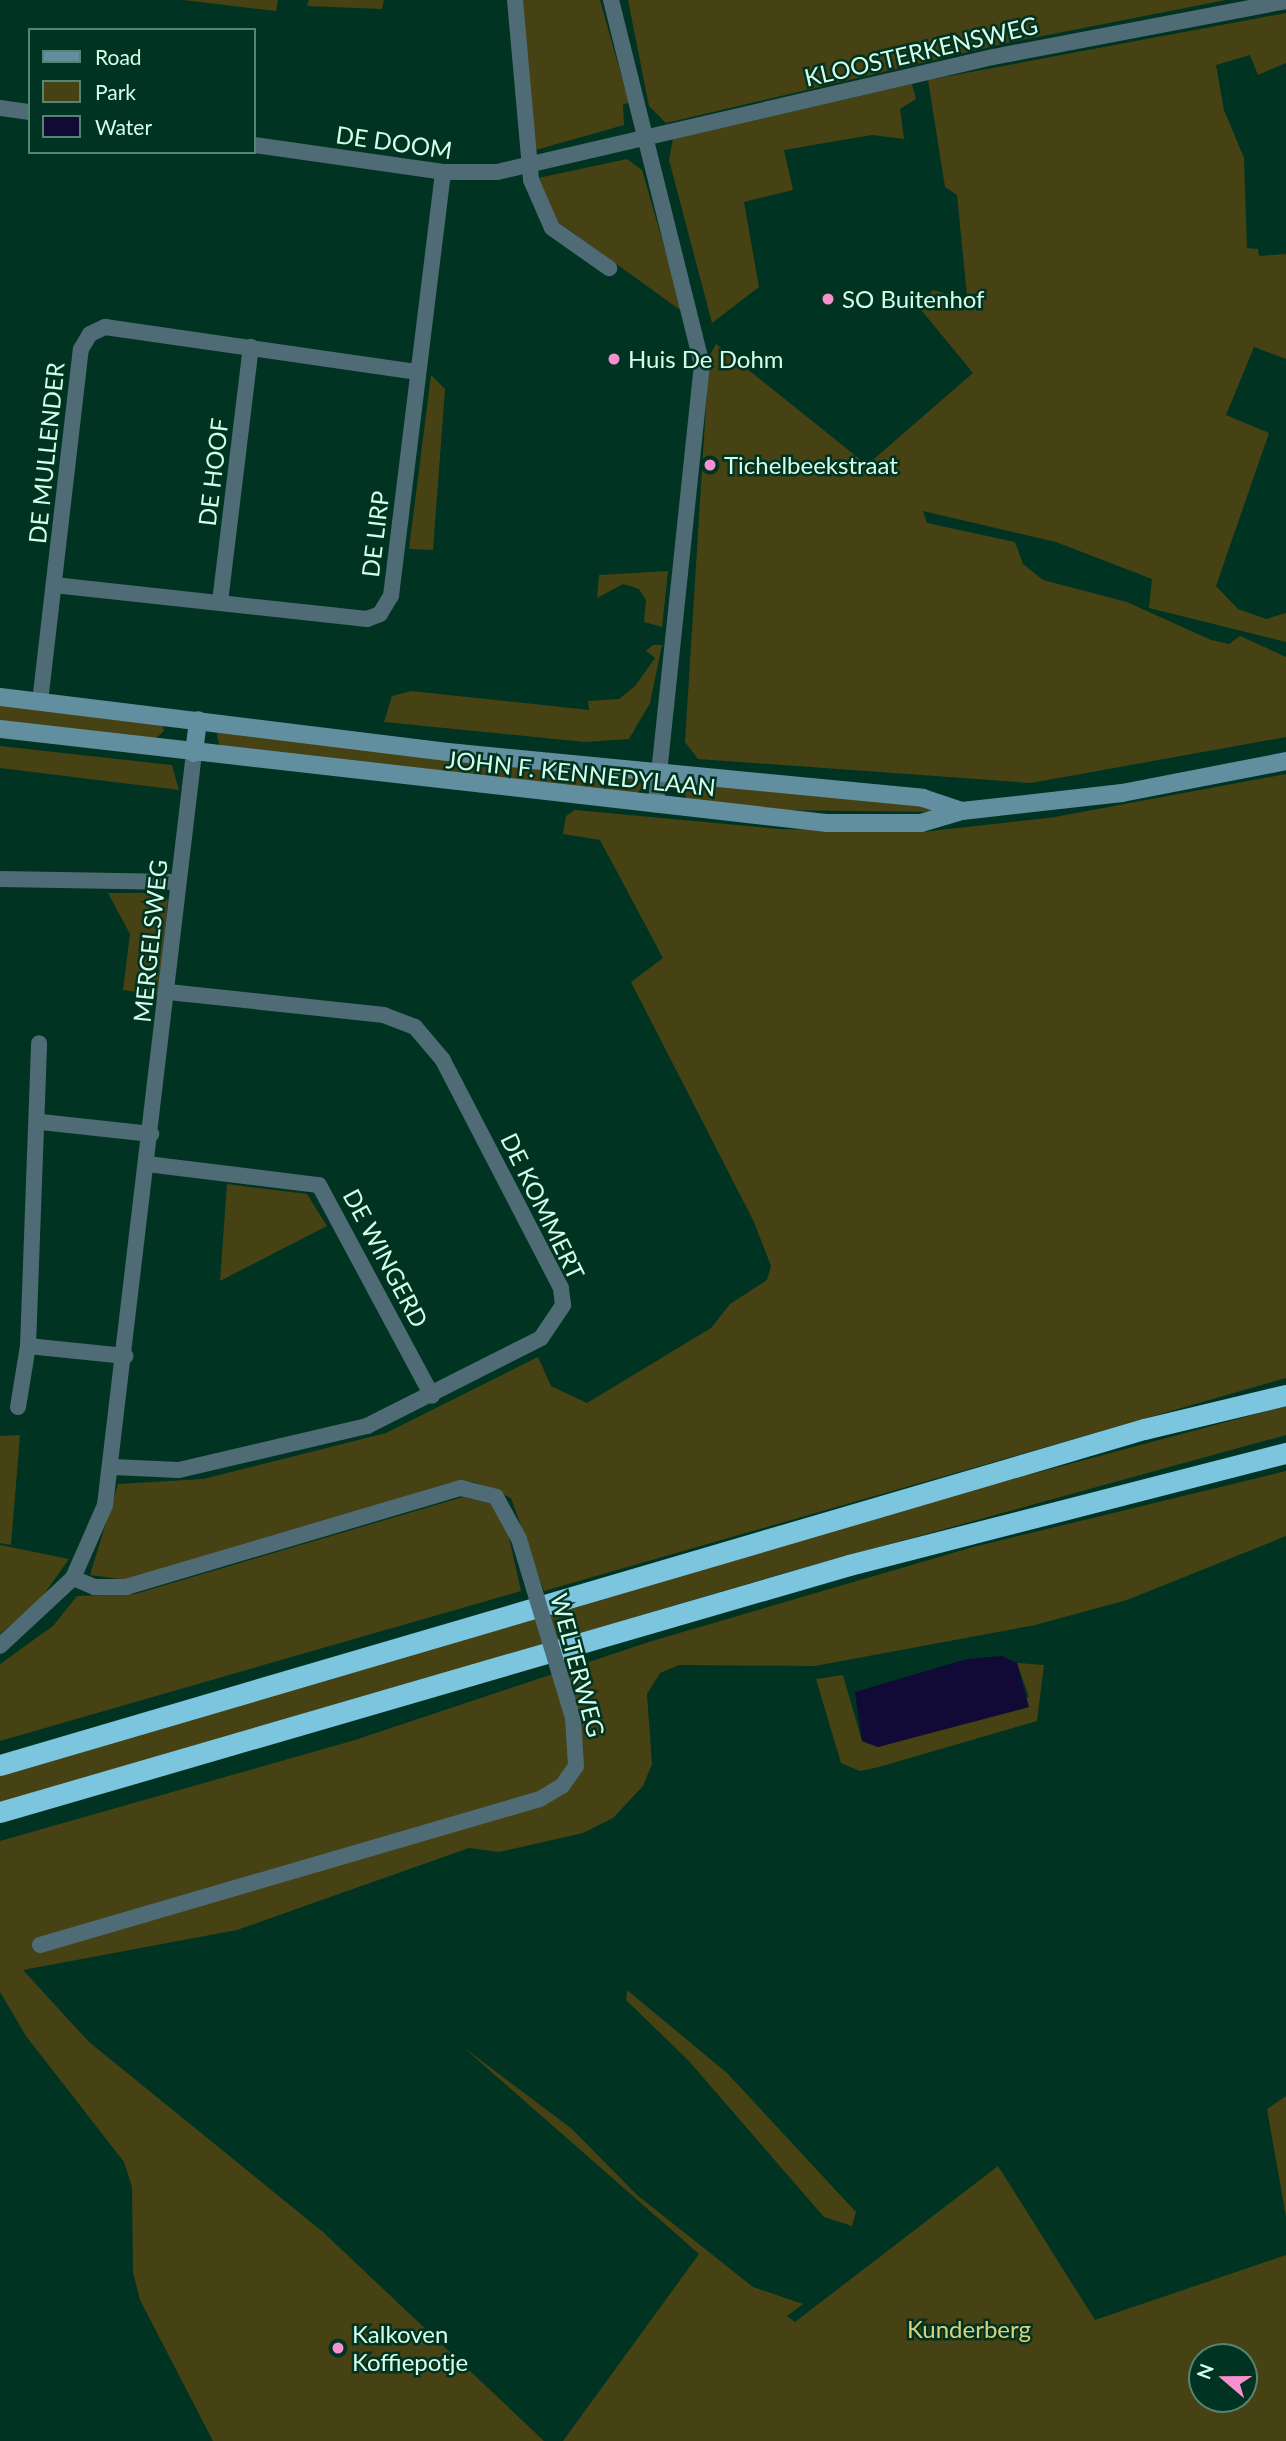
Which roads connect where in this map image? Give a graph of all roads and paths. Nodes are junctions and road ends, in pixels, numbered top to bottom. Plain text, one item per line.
1 (515, 0) edge
2 (611, 0) edge
3 (1286, 1) edge
4 (0, 108) edge
5 (28, 112) edge
6 (650, 138) junction
7 (256, 145) edge
8 (527, 165) junction
9 (443, 172) junction
10 (609, 268) dead end
11 (251, 347) junction
12 (418, 372) junction
13 (54, 585) junction
14 (220, 602) junction
15 (0, 697) edge
16 (40, 702) junction
17 (198, 720) junction
18 (0, 729) edge
19 (194, 753) junction
20 (1286, 761) edge
21 (660, 773) junction
22 (656, 805) junction
23 (962, 811) junction
24 (0, 879) edge
25 (178, 882) junction
26 (168, 992) junction
27 (39, 1043) dead end
28 (41, 1122) junction
29 (151, 1134) junction
30 (147, 1164) junction
31 (28, 1346) junction
32 (125, 1356) junction
33 (1286, 1395) edge
34 (432, 1396) junction
35 (18, 1407) dead end
36 (1286, 1453) edge
37 (113, 1467) junction
38 (73, 1578) junction
39 (0, 1646) edge
40 (0, 1765) edge
41 (0, 1812) edge
42 (40, 1945) dead end

1 - 8 street
2 - 6 street
3 - 6 street, KLOOSTERKENSWEG
4 - 5 street
6 - 8 street, DE DOOM
6 - 21 street
7 - 9 street, DE DOOM
8 - 9 street, DE DOOM
8 - 10 street
9 - 12 street, DE LIRP
11 - 12 street, DE MULLENDER
11 - 13 street, DE MULLENDER
11 - 14 street, DE HOOF
12 - 14 street, DE LIRP
13 - 14 street, DE LIRP
13 - 16 street, DE MULLENDER
15 - 16 street, JOHN F. KENNEDYLAAN
16 - 17 street, JOHN F. KENNEDYLAAN
17 - 19 street
17 - 21 street, JOHN F. KENNEDYLAAN
18 - 19 street, JOHN F. KENNEDYLAAN
19 - 22 street, JOHN F. KENNEDYLAAN
19 - 25 street, MERGELSWEG
20 - 23 street, JOHN F. KENNEDYLAAN
21 - 22 street
21 - 23 street, JOHN F. KENNEDYLAAN
22 - 23 street, JOHN F. KENNEDYLAAN
24 - 25 street
25 - 26 street, MERGELSWEG
26 - 29 street, MERGELSWEG
26 - 34 street, DE KOMMERT
27 - 28 street
28 - 29 street
28 - 31 street
29 - 30 street, MERGELSWEG
30 - 32 street, MERGELSWEG
30 - 34 street, DE WINGERD
31 - 32 street
31 - 35 street
32 - 37 street, MERGELSWEG
33 - 40 highway
34 - 37 street, DE KOMMERT
36 - 41 highway
37 - 38 street, MERGELSWEG
38 - 39 street, MERGELSWEG
38 - 42 street, WELTERWEG, bridge

